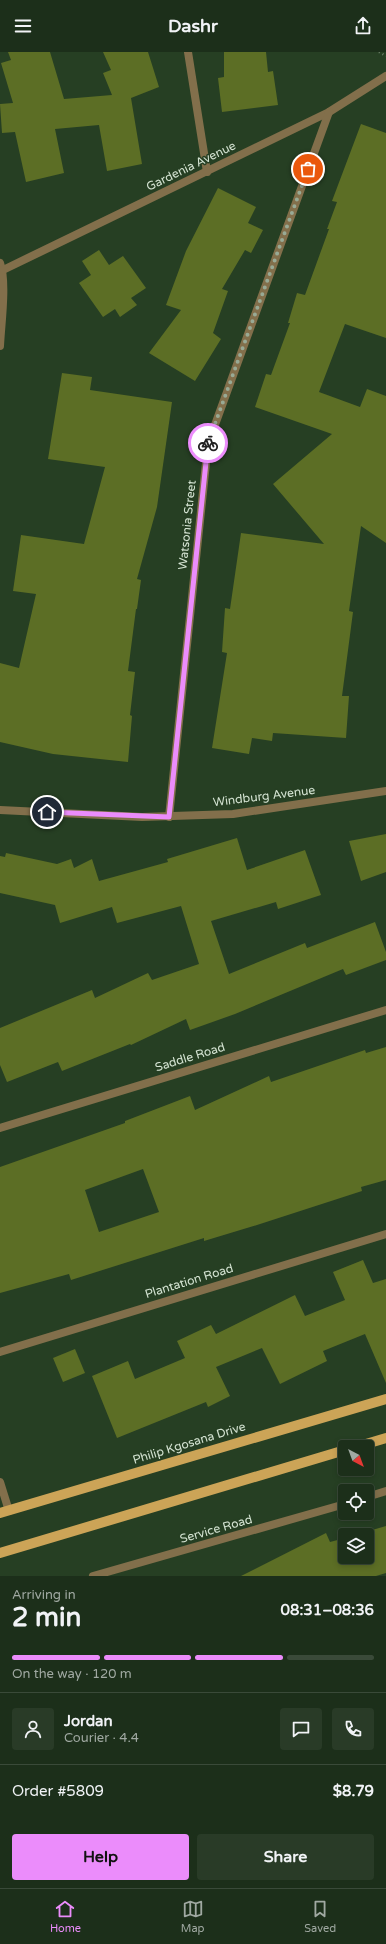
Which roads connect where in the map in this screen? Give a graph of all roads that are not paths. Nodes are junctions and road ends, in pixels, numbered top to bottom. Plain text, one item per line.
1 (188, 52) edge
2 (386, 76) edge
3 (329, 112) junction
4 (207, 172) junction
5 (1, 266) edge
6 (0, 346) edge
7 (386, 790) edge
8 (0, 810) edge
9 (169, 817) junction
10 (386, 1010) edge
11 (0, 1128) edge
12 (386, 1234) edge
13 (0, 1352) edge
14 (386, 1399) edge
15 (386, 1438) edge
16 (374, 1442) edge
17 (338, 1452) edge
18 (0, 1482) edge
19 (386, 1491) edge
20 (374, 1495) edge
21 (338, 1506) edge
22 (4, 1512) edge
23 (0, 1553) edge
24 (93, 1576) edge

1 - 4 street
2 - 3 street, Gardenia Avenue
3 - 4 street, Gardenia Avenue
3 - 9 street, Watsonia Street
4 - 5 street, Gardenia Avenue
5 - 6 street
7 - 9 street, Windburg Avenue
8 - 9 street, Windburg Avenue
10 - 11 street, Saddle Road
12 - 13 street, Plantation Road
14 - 22 main road, Philip Kgosana Drive
15 - 16 main road
17 - 23 main road
18 - 22 street
19 - 20 street
21 - 24 street, Service Road

